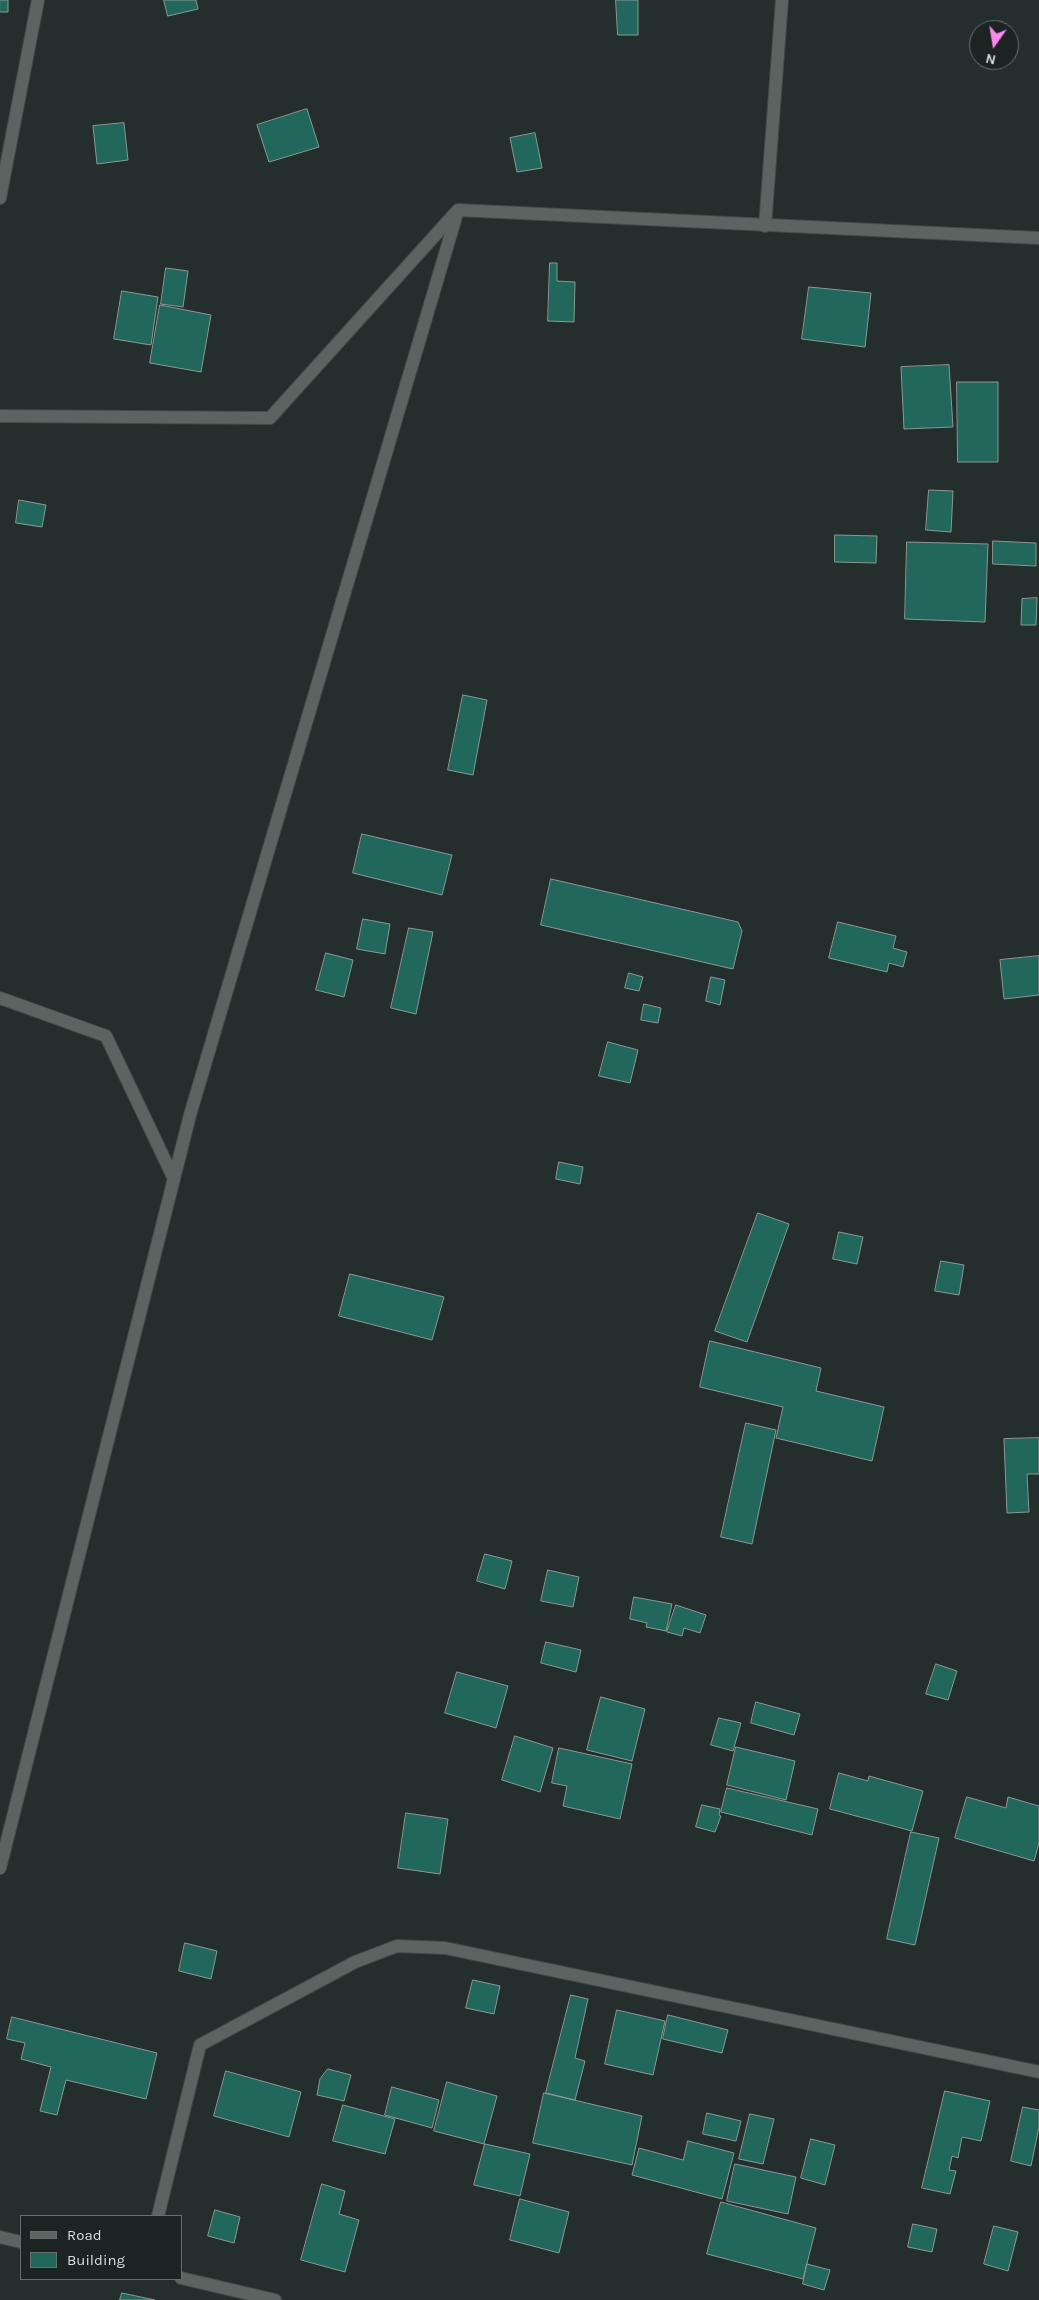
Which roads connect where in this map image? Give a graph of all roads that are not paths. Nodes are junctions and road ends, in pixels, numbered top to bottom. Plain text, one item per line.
1 (38, 0) edge
2 (782, 0) edge
3 (0, 198) edge
4 (458, 210) junction
5 (765, 226) junction
6 (1039, 238) edge
7 (0, 416) edge
8 (0, 998) edge
9 (174, 1179) junction
10 (0, 1868) edge
11 (1039, 2072) edge
12 (158, 2215) edge
13 (0, 2237) edge
14 (20, 2242) edge
15 (182, 2278) edge
16 (275, 2300) edge

1 - 3 street
2 - 5 street
4 - 5 street
4 - 7 street
4 - 9 street
5 - 6 street
8 - 9 street
9 - 10 street
11 - 12 street
13 - 14 street
15 - 16 street

